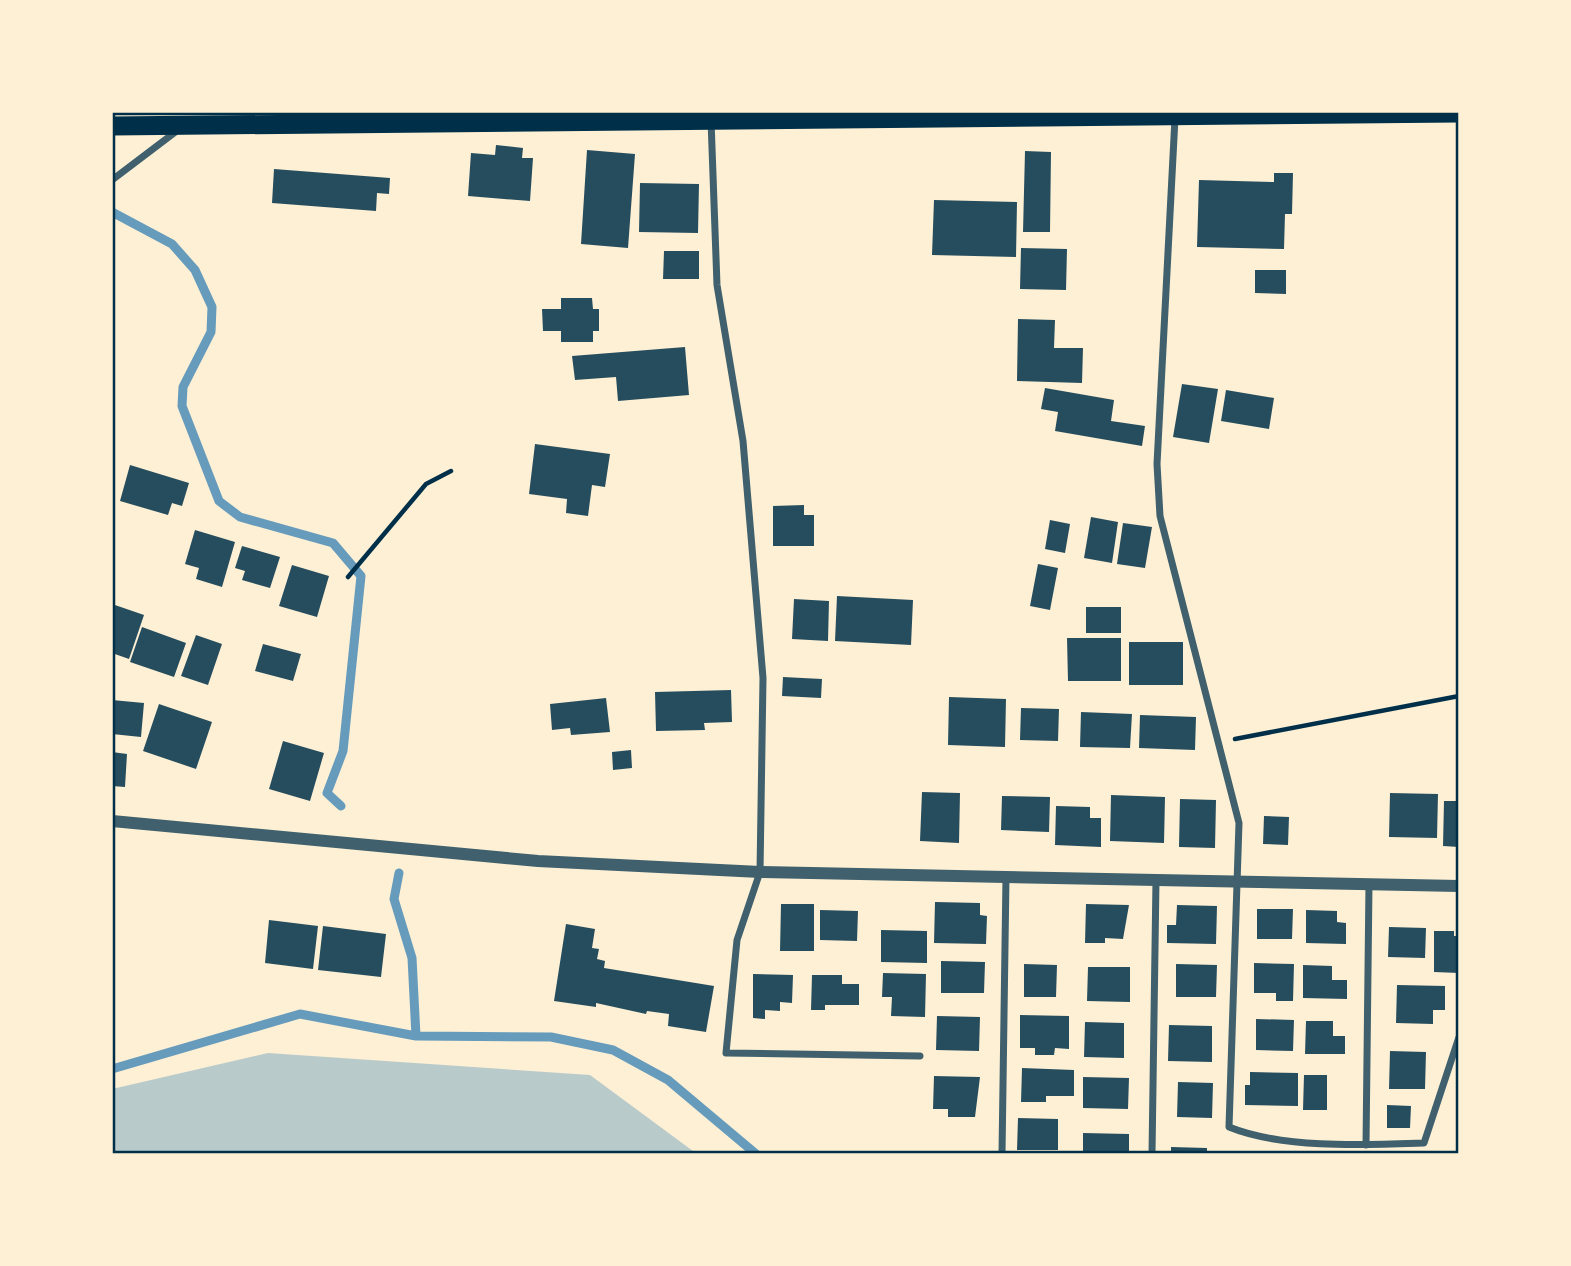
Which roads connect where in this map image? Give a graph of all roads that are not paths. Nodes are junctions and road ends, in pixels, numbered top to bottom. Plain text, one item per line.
1 (1175, 113) edge
2 (1459, 113) edge
3 (751, 115) edge
4 (710, 120) junction
5 (185, 125) junction
6 (112, 126) edge
7 (112, 180) edge
8 (112, 821) edge
9 (760, 872) junction
10 (1006, 877) junction
11 (1156, 880) junction
12 (1236, 881) junction
13 (1369, 884) junction
14 (1459, 886) edge
15 (1459, 1037) edge
16 (920, 1056) dead end
17 (1366, 1146) junction
18 (1002, 1154) edge
19 (1152, 1154) edge

1 - 2 highway
1 - 3 highway
1 - 12 street
3 - 4 highway
4 - 5 highway
4 - 9 street
5 - 6 highway
5 - 7 street
8 - 9 street
9 - 10 street
9 - 16 street
10 - 11 street
10 - 18 street
11 - 12 street
11 - 19 street
12 - 13 street
12 - 17 street
13 - 14 street
13 - 17 street
15 - 17 street

